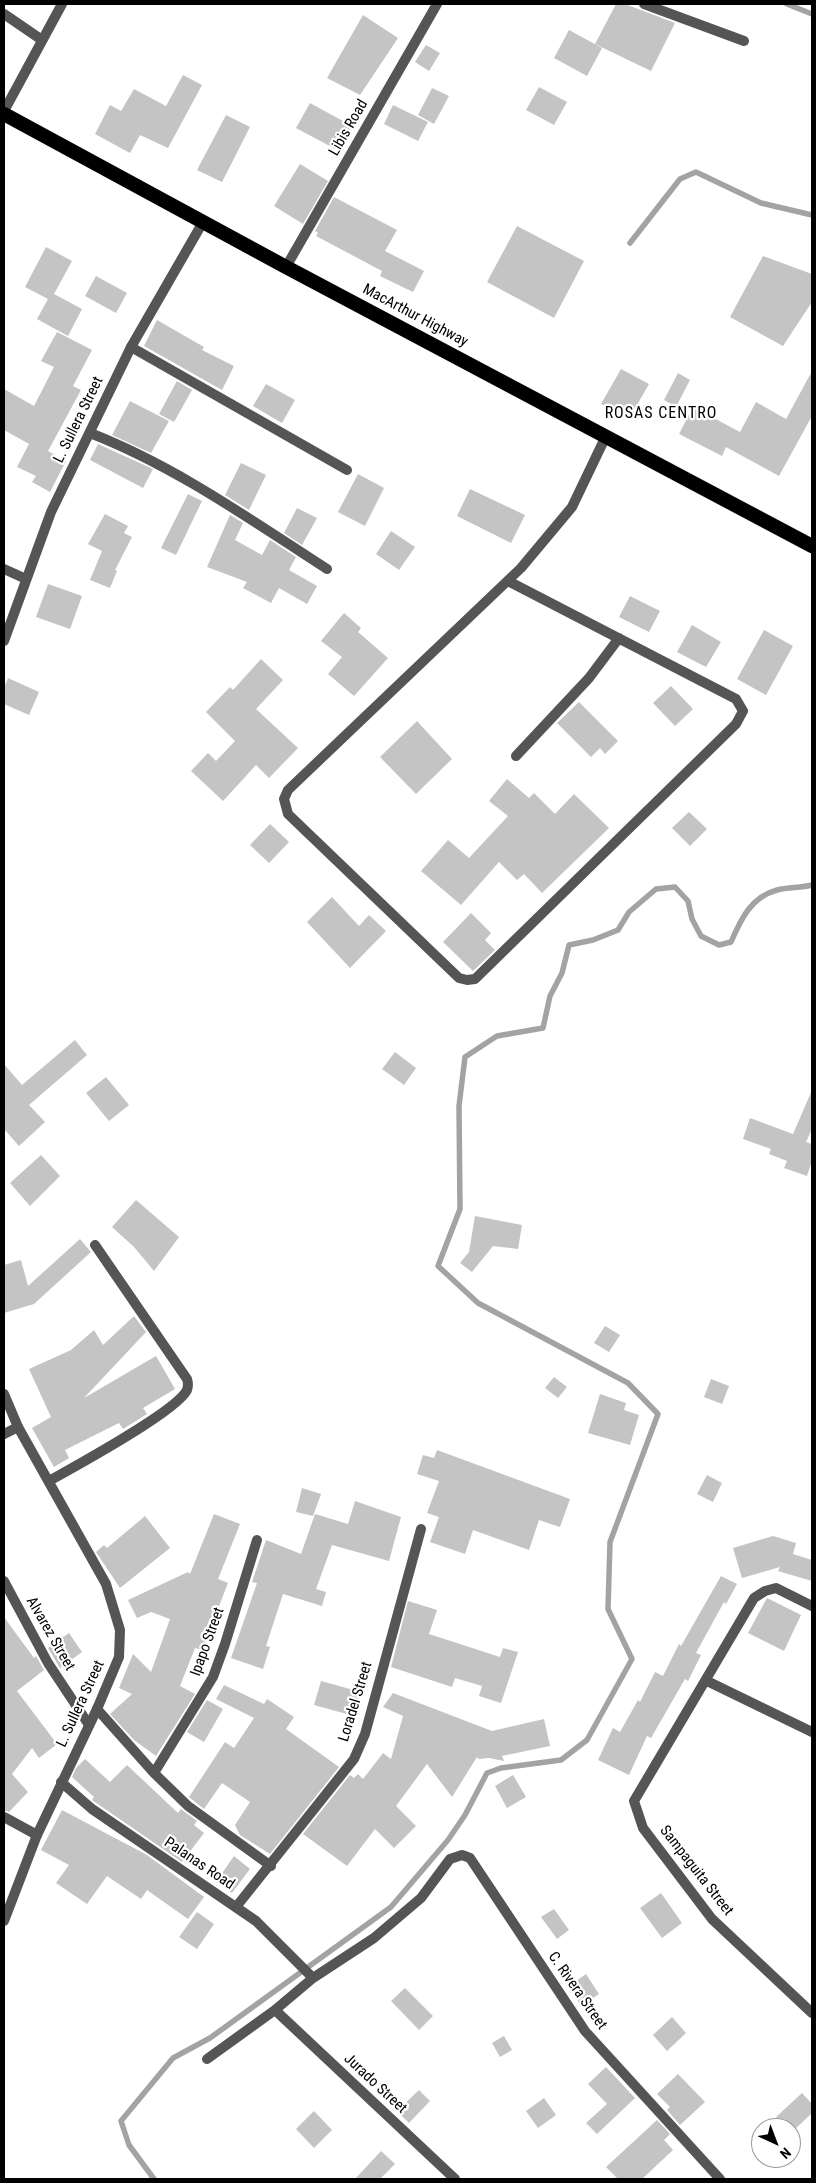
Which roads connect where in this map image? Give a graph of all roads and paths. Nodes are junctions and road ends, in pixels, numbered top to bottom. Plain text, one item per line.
1 (62, 4) edge
2 (437, 4) edge
3 (644, 4) edge
4 (4, 14) edge
5 (42, 40) junction
6 (744, 41) dead end
7 (4, 112) edge
8 (203, 222) junction
9 (286, 267) junction
10 (132, 347) junction
11 (90, 433) junction
12 (606, 436) junction
13 (348, 470) dead end
14 (812, 546) edge
15 (327, 568) dead end
16 (4, 569) edge
17 (26, 579) junction
18 (508, 581) junction
19 (619, 638) junction
20 (4, 642) edge
21 (516, 756) dead end
22 (95, 1245) dead end
23 (4, 1394) edge
24 (18, 1427) junction
25 (4, 1434) edge
26 (49, 1481) junction
27 (422, 1529) dead end
28 (256, 1540) dead end
29 (4, 1581) edge
30 (812, 1606) edge
31 (706, 1680) junction
32 (97, 1709) junction
33 (89, 1725) junction
34 (812, 1732) edge
35 (154, 1773) junction
36 (61, 1782) junction
37 (4, 1816) edge
38 (37, 1835) junction
39 (271, 1866) junction
40 (236, 1907) junction
41 (4, 1921) edge
42 (311, 1976) junction
43 (275, 2010) junction
44 (812, 2013) edge
45 (206, 2059) dead end
46 (455, 2179) edge
47 (720, 2179) edge

1 - 5 street
2 - 9 street, Libis Road
3 - 6 street
4 - 5 street
5 - 7 street
7 - 8 highway, MacArthur Highway
8 - 9 highway, MacArthur Highway
8 - 10 street, L. Sullera Street
9 - 12 highway, MacArthur Highway
10 - 11 street, L. Sullera Street
10 - 13 street
11 - 15 street
11 - 17 street, L. Sullera Street
12 - 14 highway, MacArthur Highway
12 - 18 street
16 - 17 street
17 - 20 street, L. Sullera Street
18 - 19 street
18 - 19 street
19 - 21 street
22 - 26 street
23 - 24 street, L. Sullera Street
24 - 25 street
24 - 26 street, L. Sullera Street
26 - 32 street, L. Sullera Street
27 - 39 street, Loradel Street
28 - 35 street, Ipapo Street
29 - 33 street, Alvarez Street
30 - 31 street
31 - 34 street
31 - 44 street, Sampaguita Street
32 - 33 street, L. Sullera Street
32 - 35 street
33 - 36 street, L. Sullera Street
35 - 39 street
36 - 38 street, L. Sullera Street
36 - 40 street, Palanas Road
37 - 38 street
38 - 41 street, L. Sullera Street
39 - 40 street, Loradel Street
40 - 42 street, Palanas Road
42 - 43 street
42 - 47 street, C. Rivera Street
43 - 45 street
43 - 46 street, Jurado Street

